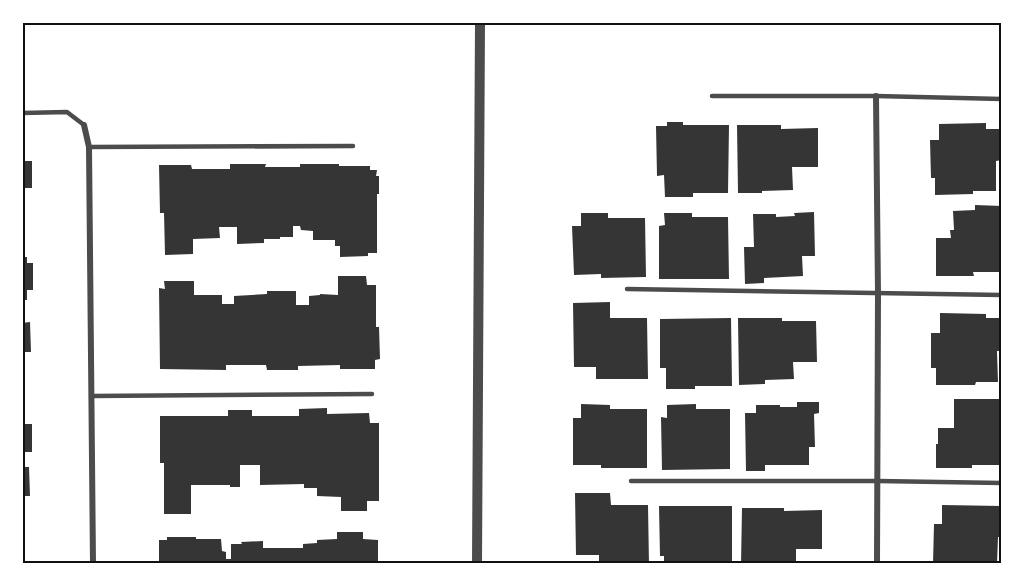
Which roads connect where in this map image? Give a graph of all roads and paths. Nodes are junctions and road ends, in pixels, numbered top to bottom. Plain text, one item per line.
1 (480, 22) edge
2 (712, 96) dead end
3 (876, 96) junction
4 (1002, 99) edge
5 (22, 113) edge
6 (84, 125) joint
7 (353, 146) dead end
8 (89, 147) junction
9 (627, 289) dead end
10 (878, 294) junction
11 (1002, 295) edge
12 (372, 394) dead end
13 (92, 396) junction
14 (631, 481) dead end
15 (878, 481) junction
16 (1002, 483) edge
17 (93, 564) edge
18 (477, 564) edge
19 (877, 564) edge

1 - 18 street
2 - 3 lane
3 - 4 lane
3 - 10 street
5 - 6 lane
6 - 8 street
7 - 8 lane
8 - 13 street
9 - 10 lane
10 - 11 lane
10 - 15 street
12 - 13 lane
13 - 17 street
14 - 15 lane
15 - 16 lane
15 - 19 street

